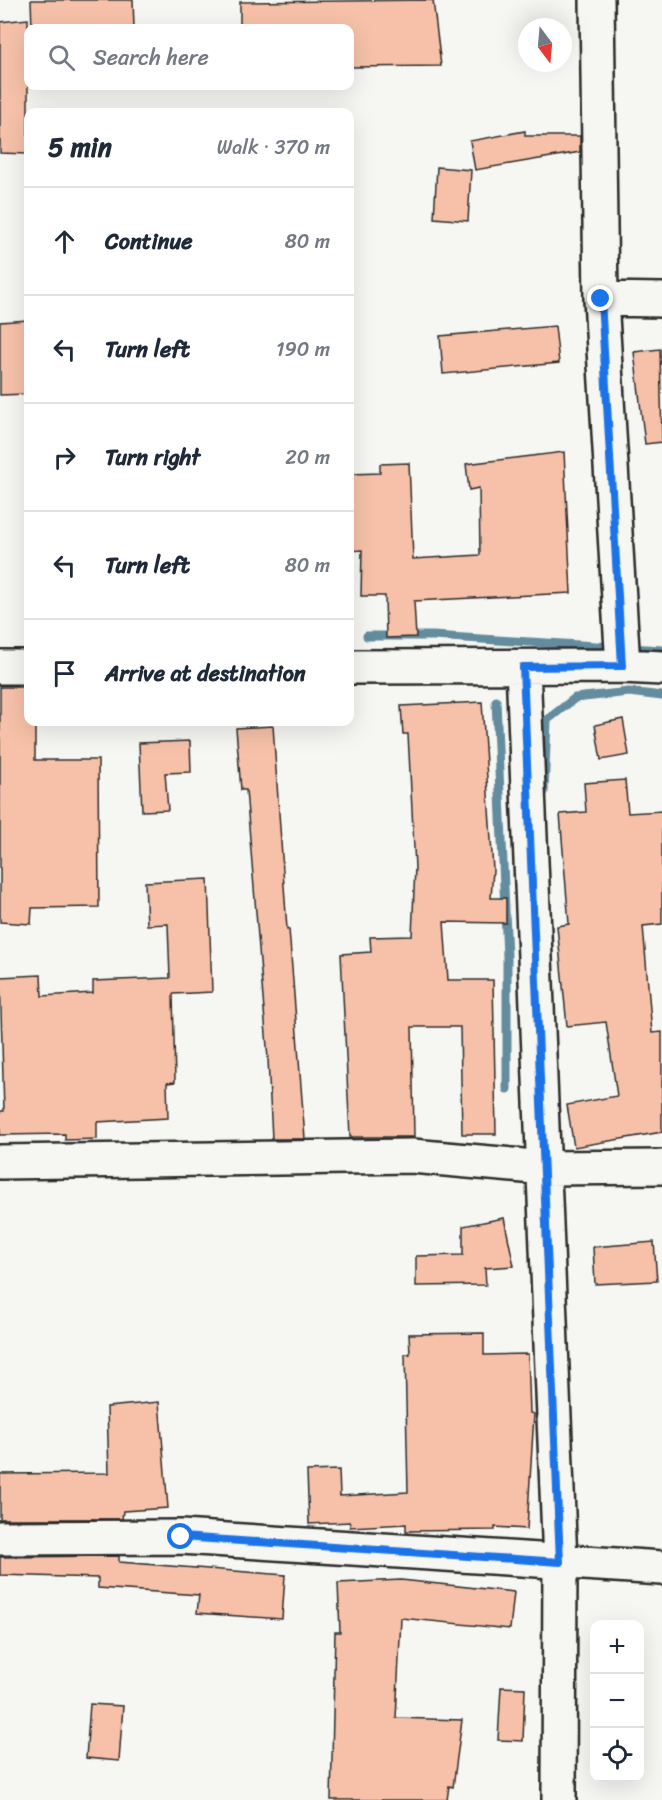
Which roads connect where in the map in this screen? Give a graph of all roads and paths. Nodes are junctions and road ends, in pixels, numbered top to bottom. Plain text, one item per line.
1 (597, 0) edge
2 (601, 299) junction
3 (662, 300) edge
4 (622, 666) junction
5 (0, 667) edge
6 (24, 667) edge
7 (354, 667) edge
8 (523, 667) junction
9 (662, 668) edge
10 (0, 1162) edge
11 (662, 1167) edge
12 (546, 1168) junction
13 (0, 1538) edge
14 (560, 1562) junction
15 (662, 1568) edge
16 (559, 1800) edge

1 - 2 street
2 - 3 street
2 - 4 street
4 - 8 street
4 - 9 street
5 - 6 street
7 - 8 street
8 - 12 street
10 - 12 street
11 - 12 street
12 - 14 street
13 - 14 street
14 - 15 street
14 - 16 street

